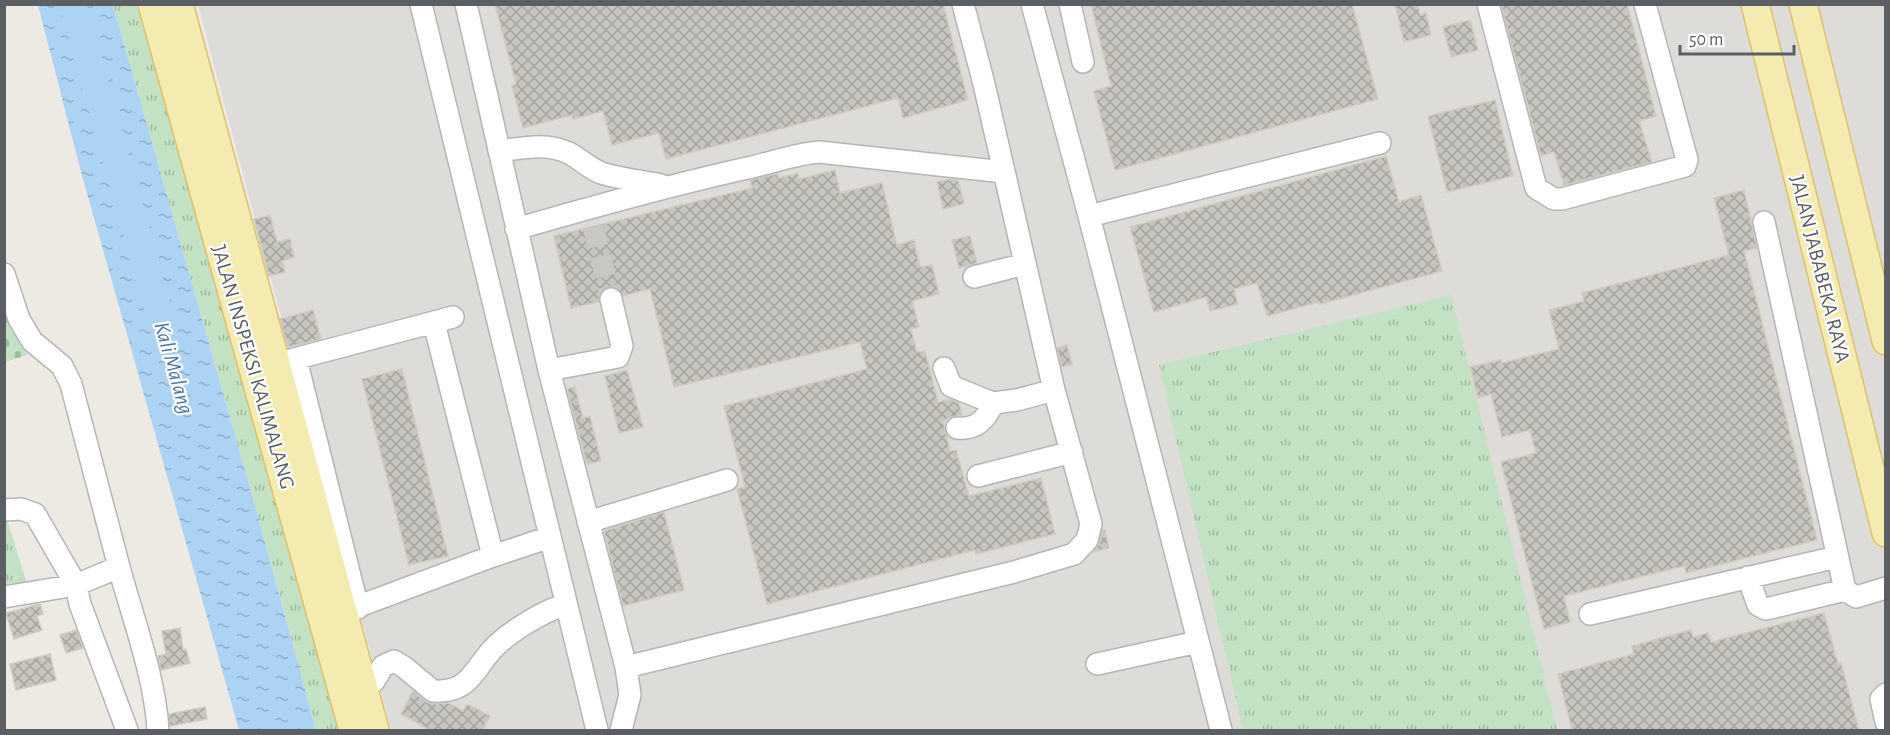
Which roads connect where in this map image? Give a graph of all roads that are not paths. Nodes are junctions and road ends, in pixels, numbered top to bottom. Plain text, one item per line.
1 (152, 4) edge
2 (179, 4) edge
3 (420, 4) edge
4 (466, 4) edge
5 (963, 4) edge
6 (1032, 4) edge
7 (1070, 4) edge
8 (1488, 4) edge
9 (1646, 4) edge
10 (1755, 4) edge
11 (1803, 4) edge
12 (1083, 62) dead end
13 (1380, 142) dead end
14 (499, 151) junction
15 (1004, 172) junction
16 (666, 186) junction
17 (1089, 216) junction
18 (1764, 222) dead end
19 (516, 229) junction
20 (1025, 264) junction
21 (4, 274) edge
22 (974, 277) dead end
23 (611, 299) tunnel mouth
24 (1886, 341) edge
25 (286, 361) junction
26 (944, 368) dead end
27 (549, 370) junction
28 (1054, 390) junction
29 (993, 403) junction
30 (957, 428) dead end
31 (1072, 452) junction
32 (978, 476) dead end
33 (727, 480) dead end
34 (4, 510) edge
35 (588, 522) junction
36 (1886, 533) edge
37 (550, 537) junction
38 (494, 556) junction
39 (1837, 557) junction
40 (119, 567) junction
41 (1748, 577) junction
42 (76, 585) junction
43 (1886, 588) edge
44 (1845, 590) junction
45 (4, 597) edge
46 (566, 604) junction
47 (351, 610) junction
48 (1590, 614) dead end
49 (1198, 642) junction
50 (1097, 664) dead end
51 (626, 667) junction
52 (362, 684) junction
53 (1886, 694) edge
54 (1886, 722) edge
55 (127, 730) edge
56 (158, 730) edge
57 (353, 730) edge
58 (375, 730) edge
59 (597, 730) edge
60 (621, 730) edge
61 (1221, 730) edge

1 - 57 main road, JALAN INSPEKSI KALIMALANG
2 - 25 main road, JALAN INSPEKSI KALIMALANG
3 - 37 street
4 - 14 street
5 - 15 street
6 - 17 street
7 - 12 street
8 - 9 street
10 - 36 main road, JALAN JABABEKA RAYA
11 - 24 main road
13 - 17 street
14 - 16 street
14 - 19 street
15 - 16 street
15 - 20 street
16 - 19 street
17 - 49 street
18 - 39 street
19 - 27 street
20 - 22 street
20 - 28 street
21 - 40 street
23 - 27 street
25 - 38 street
25 - 47 main road, JALAN INSPEKSI KALIMALANG
26 - 29 street
27 - 35 street
28 - 29 street
28 - 31 street
29 - 30 street
31 - 32 street
31 - 51 street
33 - 35 street
34 - 42 street
35 - 51 street
37 - 38 street
37 - 46 street
38 - 47 street
39 - 41 street
39 - 44 street
40 - 42 street
40 - 56 street
41 - 44 street
41 - 48 street
42 - 45 street
42 - 55 street
43 - 44 street
46 - 52 street
46 - 59 street
47 - 52 main road, JALAN INSPEKSI KALIMALANG
49 - 50 street
49 - 61 street
51 - 60 street
52 - 58 main road, JALAN INSPEKSI KALIMALANG
53 - 54 street

